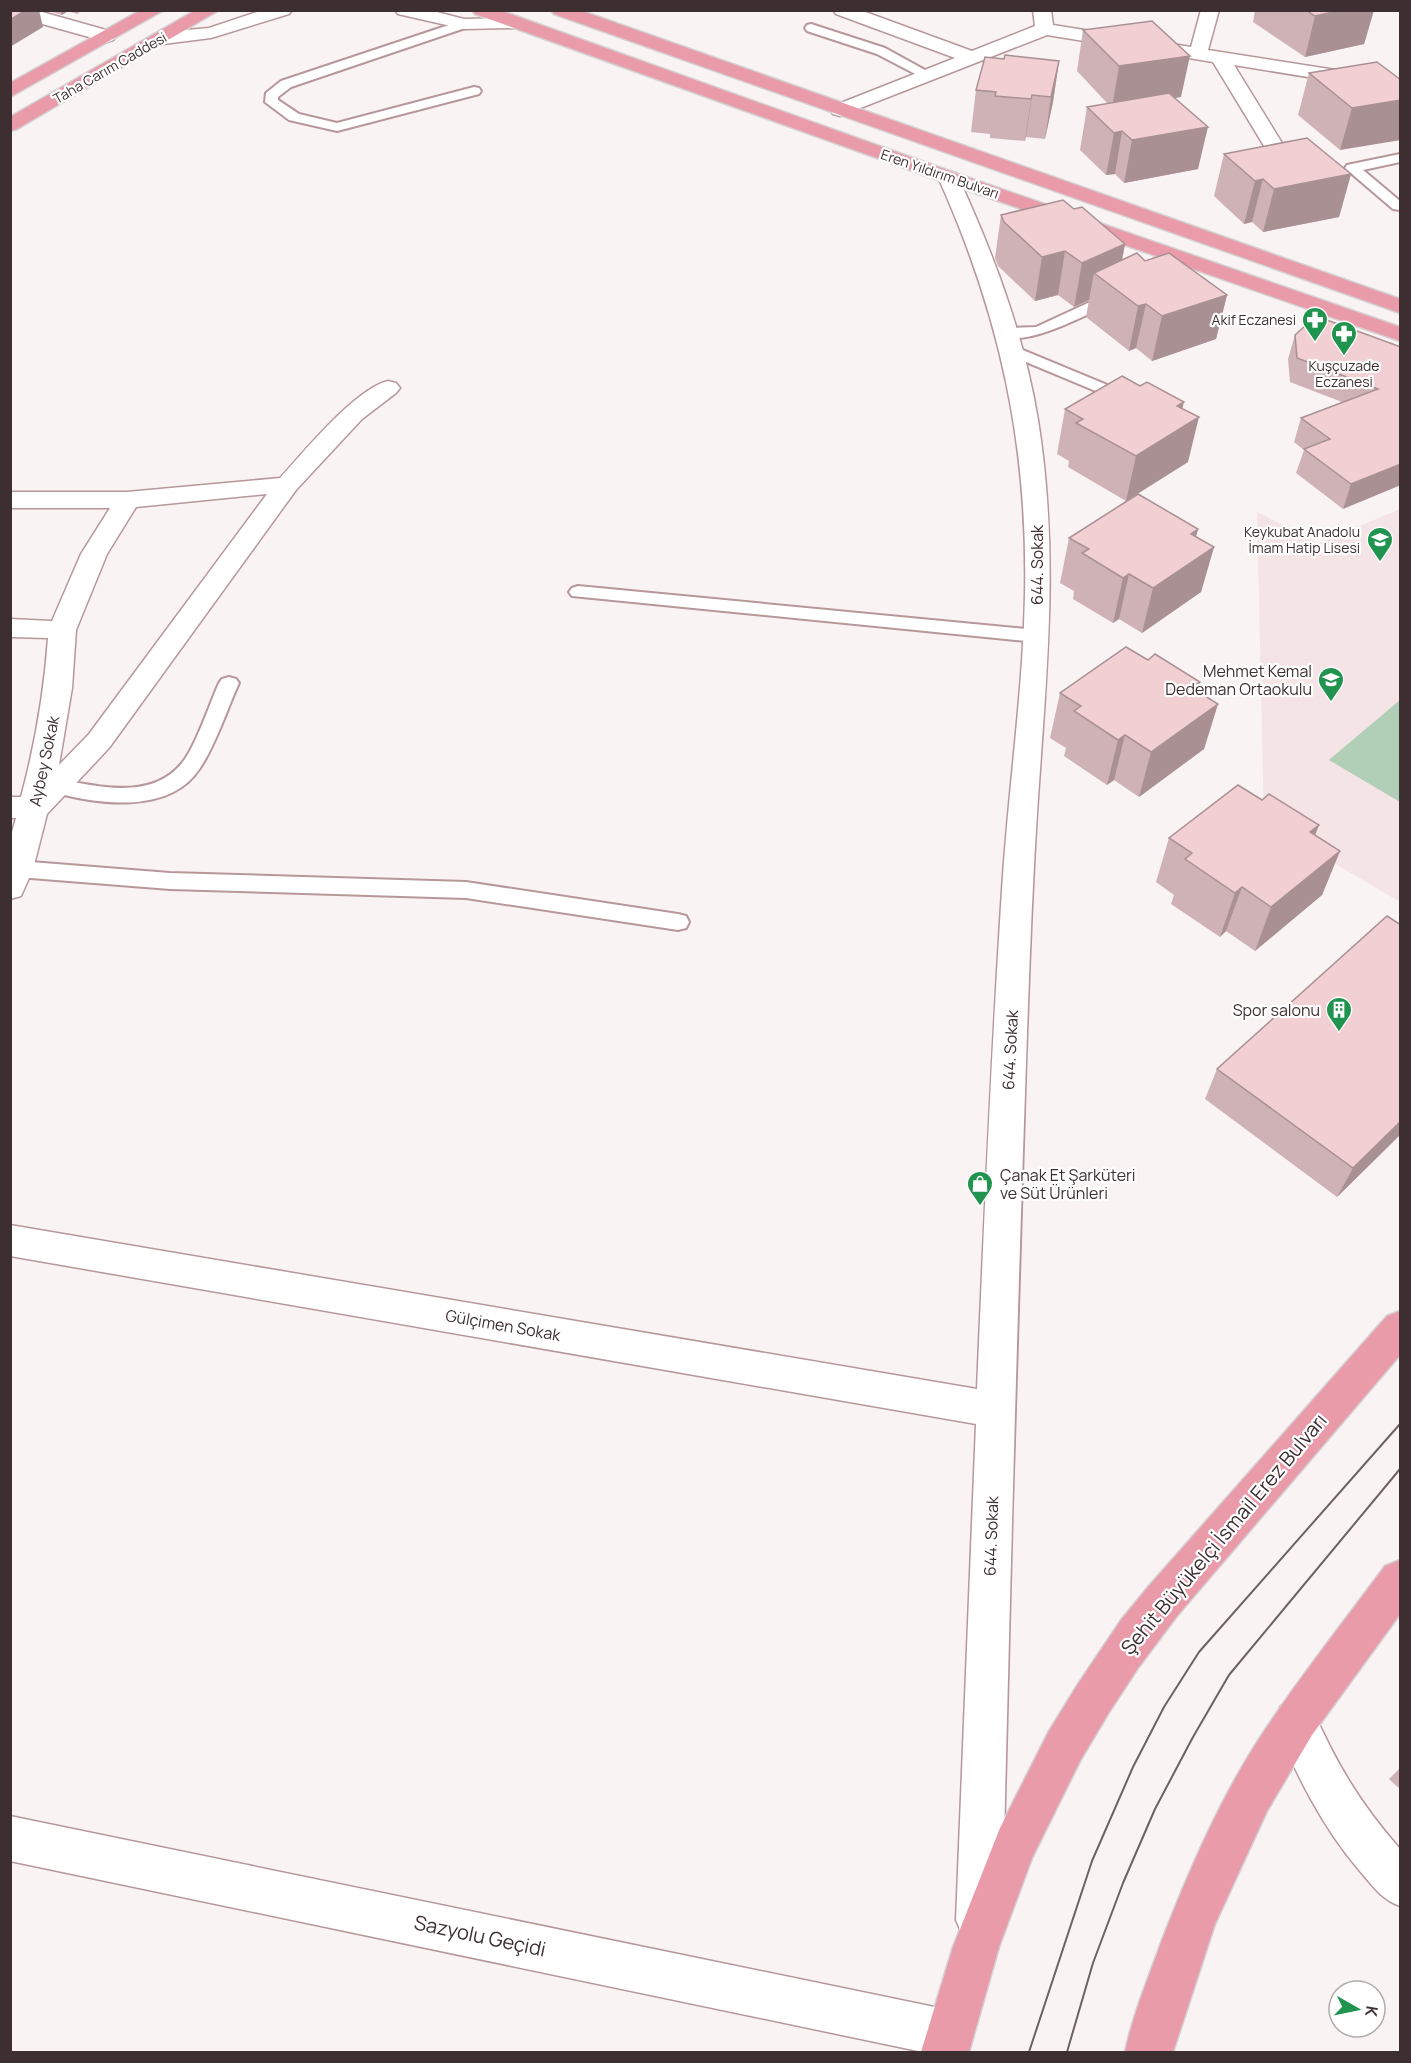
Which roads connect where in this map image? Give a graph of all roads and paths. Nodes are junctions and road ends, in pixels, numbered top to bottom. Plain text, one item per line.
1 (13, 10) edge
2 (155, 10) edge
3 (210, 10) edge
4 (283, 10) edge
5 (404, 10) edge
6 (481, 10) edge
7 (560, 10) edge
8 (842, 10) edge
9 (1210, 10) edge
10 (1044, 20) edge
11 (516, 23) junction
12 (464, 24) junction
13 (811, 28) dead end
14 (107, 36) junction
15 (163, 38) junction
16 (1198, 54) junction
17 (972, 58) junction
18 (1220, 58) junction
19 (928, 75) junction
20 (1397, 88) edge
21 (10, 91) edge
22 (474, 91) dead end
23 (840, 110) junction
24 (10, 125) edge
25 (1401, 158) edge
26 (1288, 169) edge
27 (948, 177) junction
28 (1401, 205) edge
29 (1135, 286) edge
30 (1401, 306) edge
31 (1401, 334) edge
32 (1011, 342) junction
33 (388, 388) dead end
34 (1128, 399) edge
35 (286, 485) junction
36 (10, 500) edge
37 (127, 500) junction
38 (578, 592) dead end
39 (10, 628) edge
40 (62, 630) junction
41 (1036, 636) junction
42 (229, 683) dead end
43 (56, 786) junction
44 (22, 808) edge
45 (14, 878) edge
46 (678, 922) dead end
47 (10, 1240) edge
48 (1401, 1328) edge
49 (995, 1410) junction
50 (1401, 1580) edge
51 (1296, 1721) junction
52 (10, 1838) edge
53 (1401, 1883) edge
54 (979, 1938) junction
55 (947, 2043) edge
56 (1149, 2052) edge

1 - 14 street
2 - 14 main road, Taha Carım Caddesi
3 - 15 main road, Taha Carım Caddesi
4 - 15 street
5 - 12 street
6 - 11 main road, Eren Yıldırım Bulvarı
7 - 23 main road, Eren Yıldırım Bulvarı
8 - 17 street
9 - 16 street
10 - 16 street
10 - 17 street
11 - 12 street
11 - 27 main road, Eren Yıldırım Bulvarı
12 - 22 lane
13 - 19 lane
14 - 21 main road, Taha Carım Caddesi
15 - 24 main road, Taha Carım Caddesi
16 - 18 street
17 - 19 street
18 - 20 street
18 - 26 street
19 - 23 street
23 - 30 main road, Eren Yıldırım Bulvarı
25 - 28 lane
27 - 31 main road, Eren Yıldırım Bulvarı
27 - 32 street, 644. Sokak
29 - 32 lane
32 - 34 lane
32 - 41 street, 644. Sokak
33 - 35 street
35 - 37 street
35 - 43 street
36 - 37 street
37 - 40 street, Aybey Sokak
38 - 41 lane
39 - 40 street
40 - 44 street, Aybey Sokak
41 - 49 street, 644. Sokak
42 - 43 lane
43 - 44 street
44 - 45 street, Aybey Sokak
45 - 46 lane
47 - 49 street, Gülçimen Sokak
48 - 54 main road, Şehit Büyükelçi İsmail Erez Bulvarı
49 - 54 street, 644. Sokak
50 - 51 main road
51 - 53 street
51 - 56 main road
52 - 55 street, Sazyolu Geçidi
54 - 55 main road, Şehit Büyükelçi İsmail Erez Bulvarı

